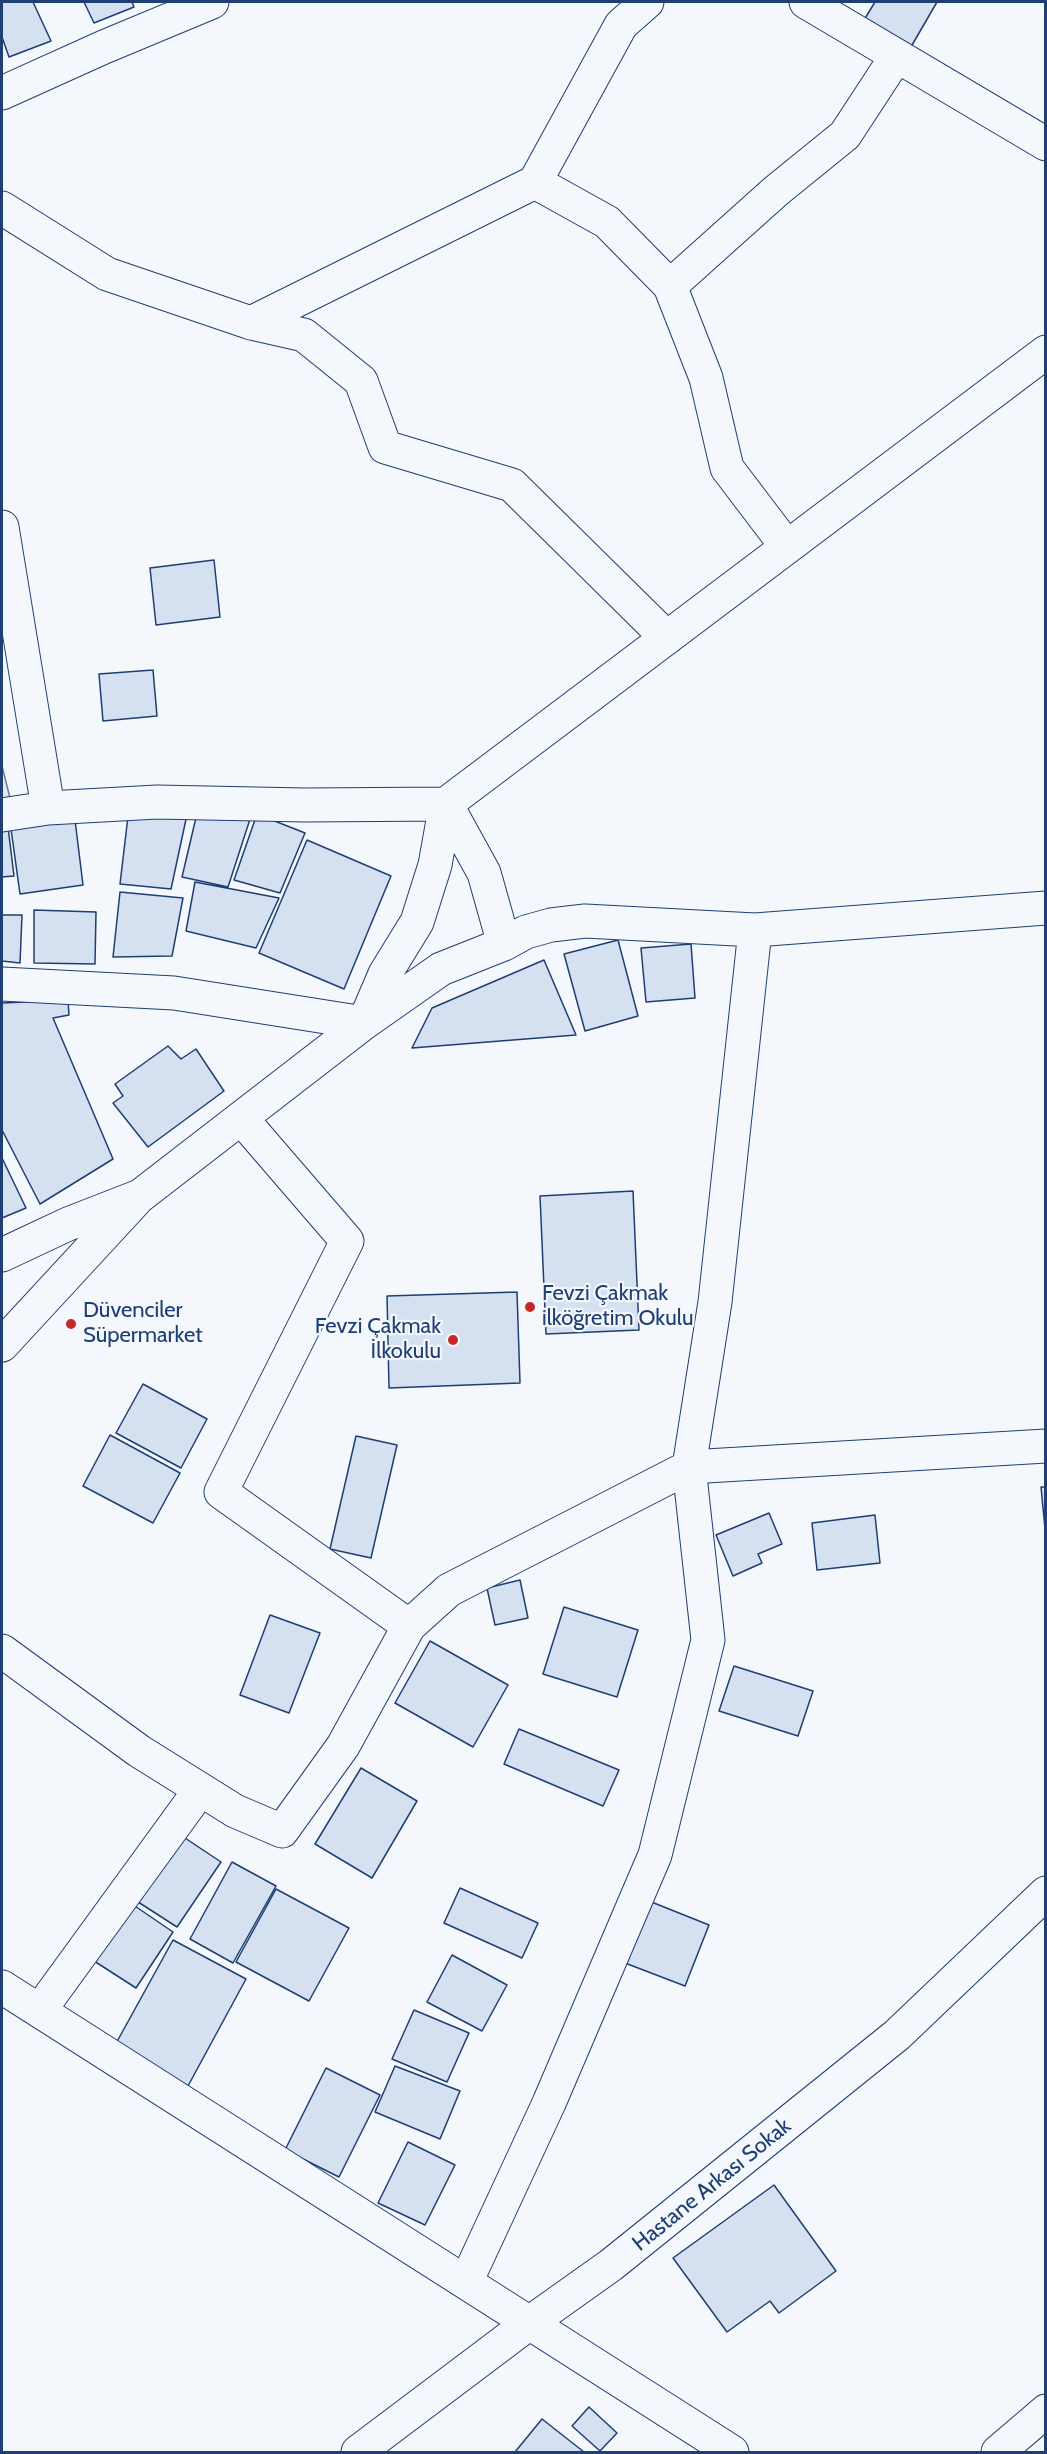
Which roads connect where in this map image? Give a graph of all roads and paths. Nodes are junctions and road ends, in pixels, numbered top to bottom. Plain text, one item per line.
1 (212, 2) edge
2 (647, 2) edge
3 (806, 2) edge
4 (896, 57) junction
5 (2, 93) edge
6 (1046, 144) edge
7 (535, 182) junction
8 (2, 208) edge
9 (670, 286) junction
10 (251, 323) junction
11 (1045, 353) edge
12 (2, 527) edge
13 (788, 547) junction
14 (667, 638) junction
15 (446, 804) junction
16 (48, 808) junction
17 (2, 815) edge
18 (1046, 908) edge
19 (755, 930) junction
20 (504, 944) junction
21 (2, 984) edge
22 (364, 1023) junction
23 (241, 1118) junction
24 (140, 1196) junction
25 (2, 1255) edge
26 (2, 1345) edge
27 (1046, 1446) edge
28 (689, 1467) junction
29 (409, 1626) junction
30 (2, 1651) edge
31 (200, 1790) junction
32 (1046, 1893) edge
33 (2, 1987) edge
34 (40, 2010) junction
35 (466, 2282) junction
36 (528, 2324) junction
37 (1046, 2411) edge
38 (358, 2452) edge
39 (732, 2452) edge
40 (998, 2452) edge

1 - 5 street
2 - 7 street
3 - 4 street
4 - 6 street
4 - 9 street
7 - 9 street
7 - 10 street
8 - 10 street
9 - 13 street
10 - 14 street
11 - 13 street
12 - 16 street
13 - 14 street
14 - 15 street
15 - 16 street
15 - 20 street
15 - 22 street
16 - 17 street
18 - 19 street
19 - 20 street
19 - 28 street
20 - 22 street
21 - 22 street
22 - 23 street
23 - 24 street
23 - 29 street
24 - 25 street
24 - 26 street
27 - 28 street
28 - 29 street
28 - 35 street
29 - 31 street
30 - 31 street
31 - 34 street
32 - 36 street, Hastane Arkası Sokak
33 - 34 street
34 - 35 street
35 - 36 street
36 - 38 street, Hastane Arkası Sokak
36 - 39 street
37 - 40 street

